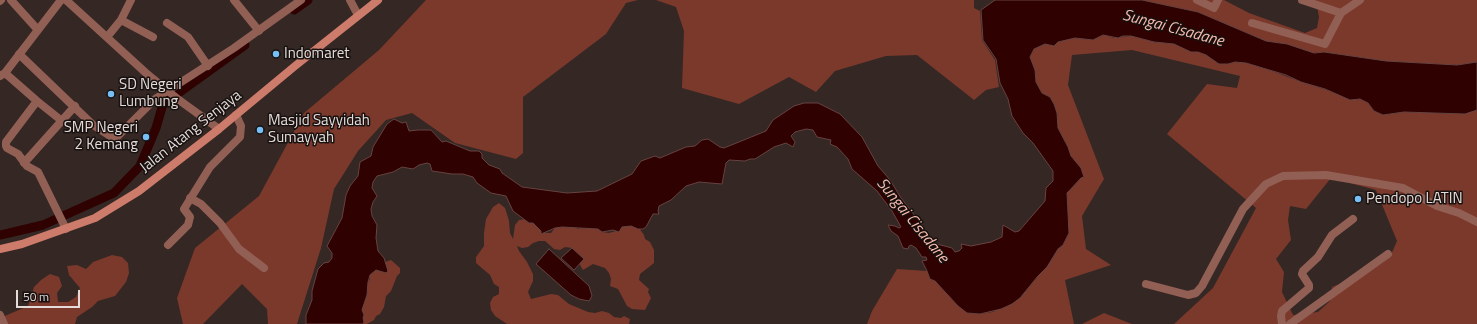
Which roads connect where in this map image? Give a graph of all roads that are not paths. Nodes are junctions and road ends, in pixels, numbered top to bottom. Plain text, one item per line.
1 (11, 0) edge
2 (61, 0) edge
3 (66, 0) edge
4 (132, 0) edge
5 (234, 0) edge
6 (301, 0) edge
7 (350, 0) edge
8 (378, 0) edge
9 (1197, 0) edge
10 (1218, 0) edge
11 (1302, 0) edge
12 (1359, 0) edge
13 (1341, 13) junction
14 (358, 16) junction
15 (121, 20) junction
16 (167, 23) dead end
17 (1252, 23) dead end
18 (38, 30) junction
19 (259, 31) junction
20 (153, 37) dead end
21 (107, 38) junction
22 (19, 54) junction
23 (208, 66) junction
24 (3, 74) edge
25 (168, 91) junction
26 (37, 101) junction
27 (74, 106) junction
28 (236, 115) junction
29 (62, 121) junction
30 (219, 129) junction
31 (24, 163) junction
32 (190, 198) junction
33 (1353, 219) dead end
34 (1477, 222) edge
35 (64, 227) junction
36 (168, 245) dead end
37 (0, 249) edge
38 (1388, 254) dead end
39 (264, 268) dead end
40 (1146, 284) dead end
41 (0, 315) edge
42 (4, 324) edge
43 (1282, 324) edge
44 (1290, 324) edge

1 - 18 street
2 - 18 street
3 - 21 street
4 - 15 street
5 - 19 street
6 - 19 street
7 - 14 street
8 - 14 main road, Jalan Atang Senjaya
9 - 10 street
11 - 13 street
12 - 13 street
13 - 17 street
14 - 28 main road, Jalan Atang Senjaya
15 - 20 street
15 - 21 street
16 - 23 street
18 - 22 street
19 - 23 street
21 - 25 street
22 - 24 street
22 - 27 street
23 - 25 street
24 - 26 street
25 - 27 street
25 - 30 street
26 - 29 street
26 - 31 street
27 - 29 street
28 - 30 main road, Jalan Atang Senjaya
28 - 32 street
29 - 31 street
30 - 35 main road, Jalan Atang Senjaya
31 - 35 street
32 - 36 street
32 - 39 street
33 - 43 street
34 - 40 street
35 - 37 main road, Jalan Atang Senjaya
38 - 44 street
41 - 42 street

